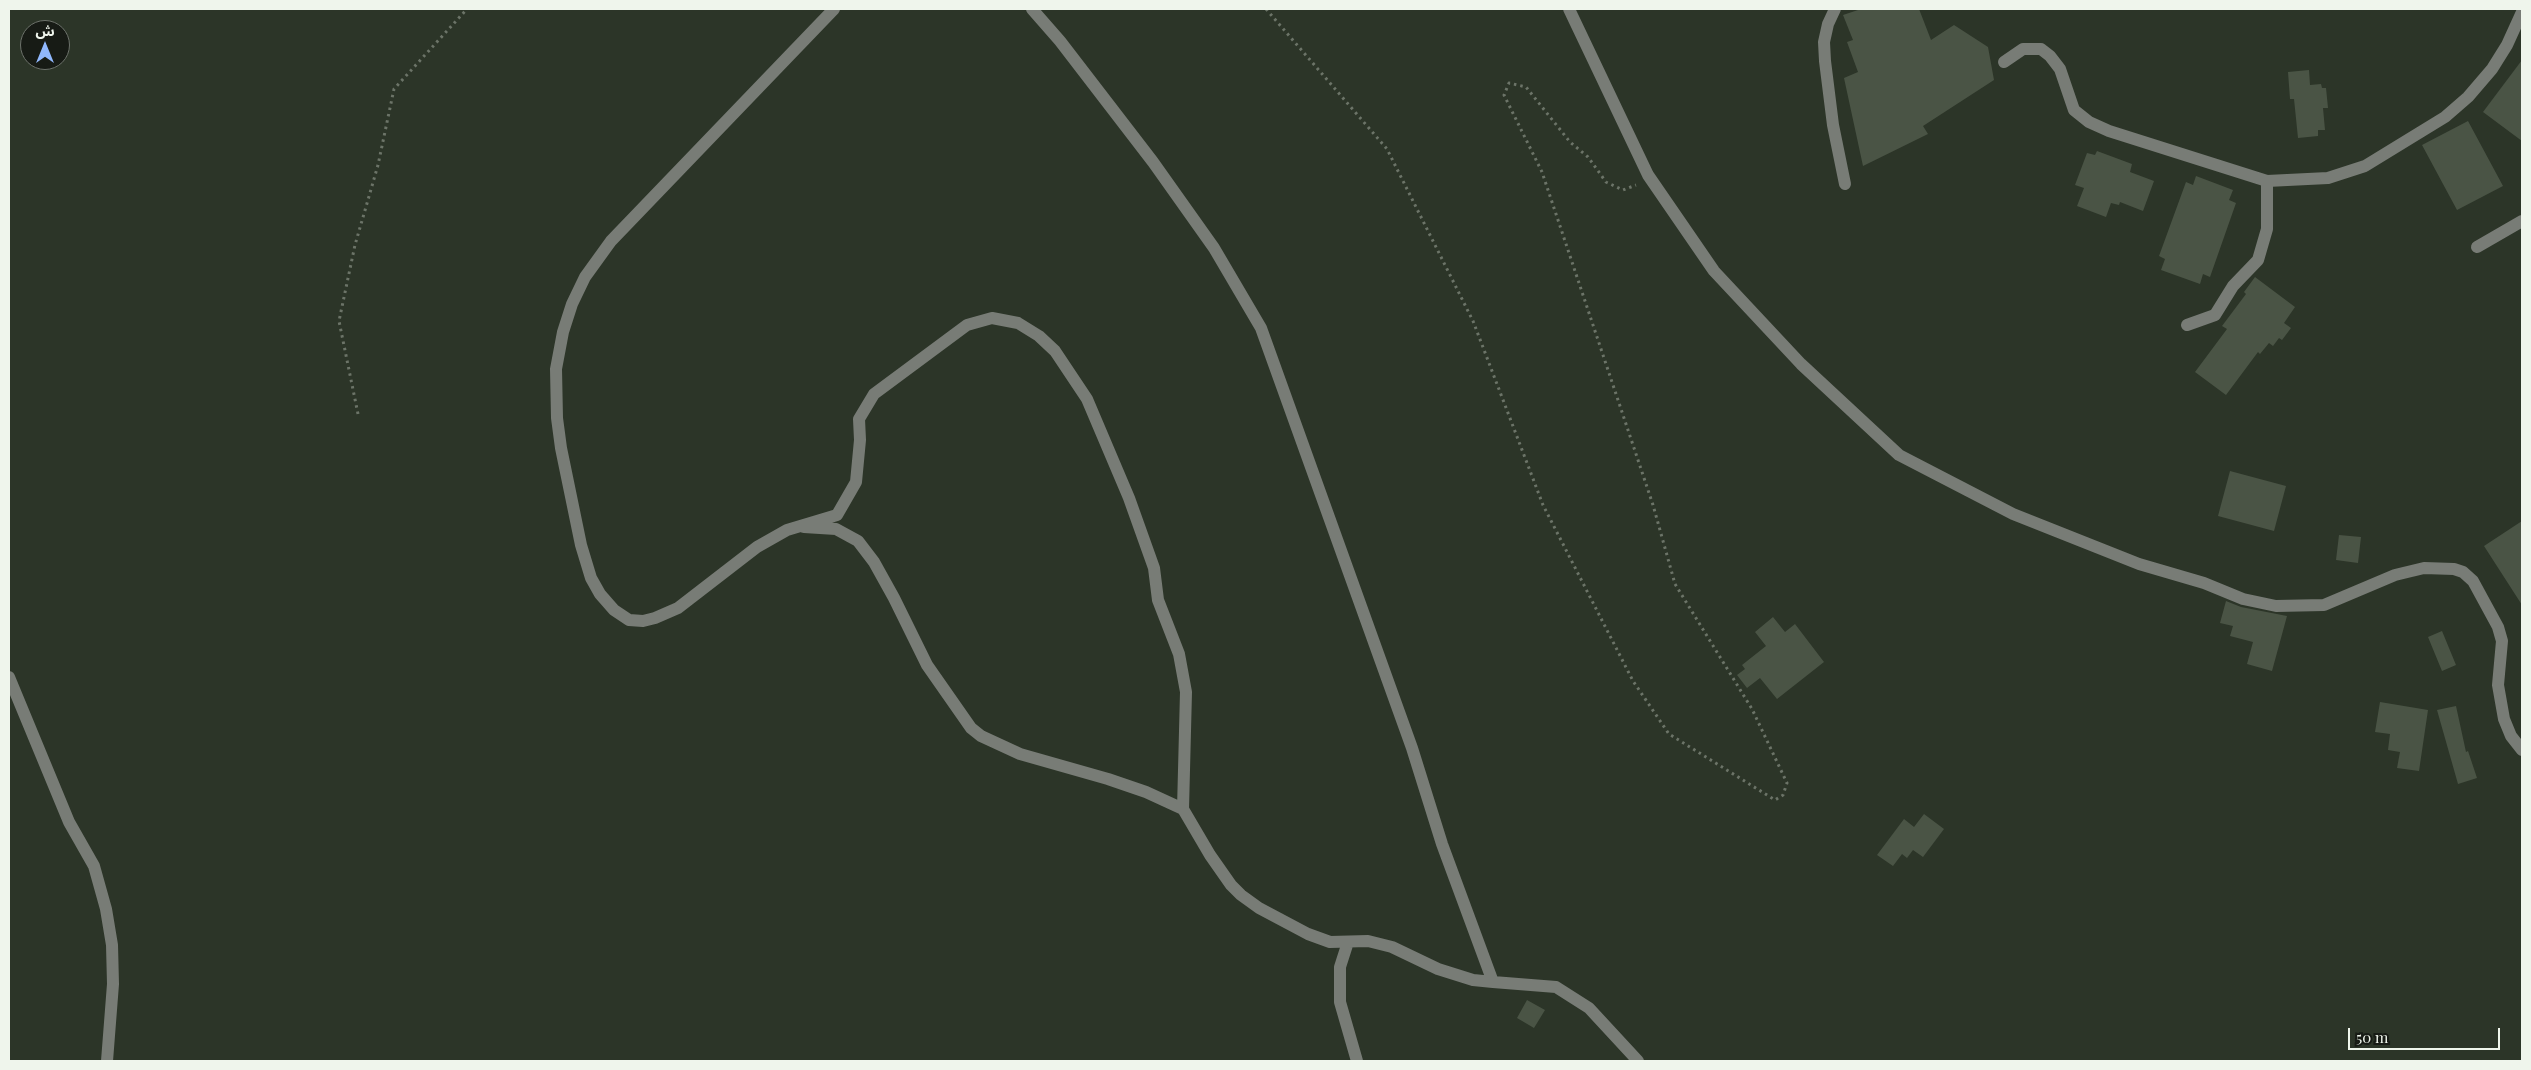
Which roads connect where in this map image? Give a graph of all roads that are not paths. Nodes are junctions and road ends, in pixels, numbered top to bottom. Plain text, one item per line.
1 (834, 9) edge
2 (1032, 9) edge
3 (1568, 9) edge
4 (1835, 9) edge
5 (2522, 12) edge
6 (2004, 62) dead end
7 (2267, 181) junction
8 (1845, 184) dead end
9 (2522, 221) edge
10 (2477, 246) dead end
11 (2187, 325) dead end
12 (804, 527) junction
13 (9, 677) edge
14 (2522, 750) edge
15 (1183, 809) junction
16 (1348, 942) junction
17 (1493, 982) junction
18 (107, 1061) edge
19 (1357, 1061) edge
20 (1638, 1061) edge

1 - 12 street
2 - 17 street
3 - 14 street
4 - 8 street
5 - 7 street
6 - 7 street
7 - 11 street
9 - 10 street
12 - 15 street
12 - 15 street
13 - 18 street
15 - 16 street
16 - 17 street
16 - 19 street
17 - 20 street

